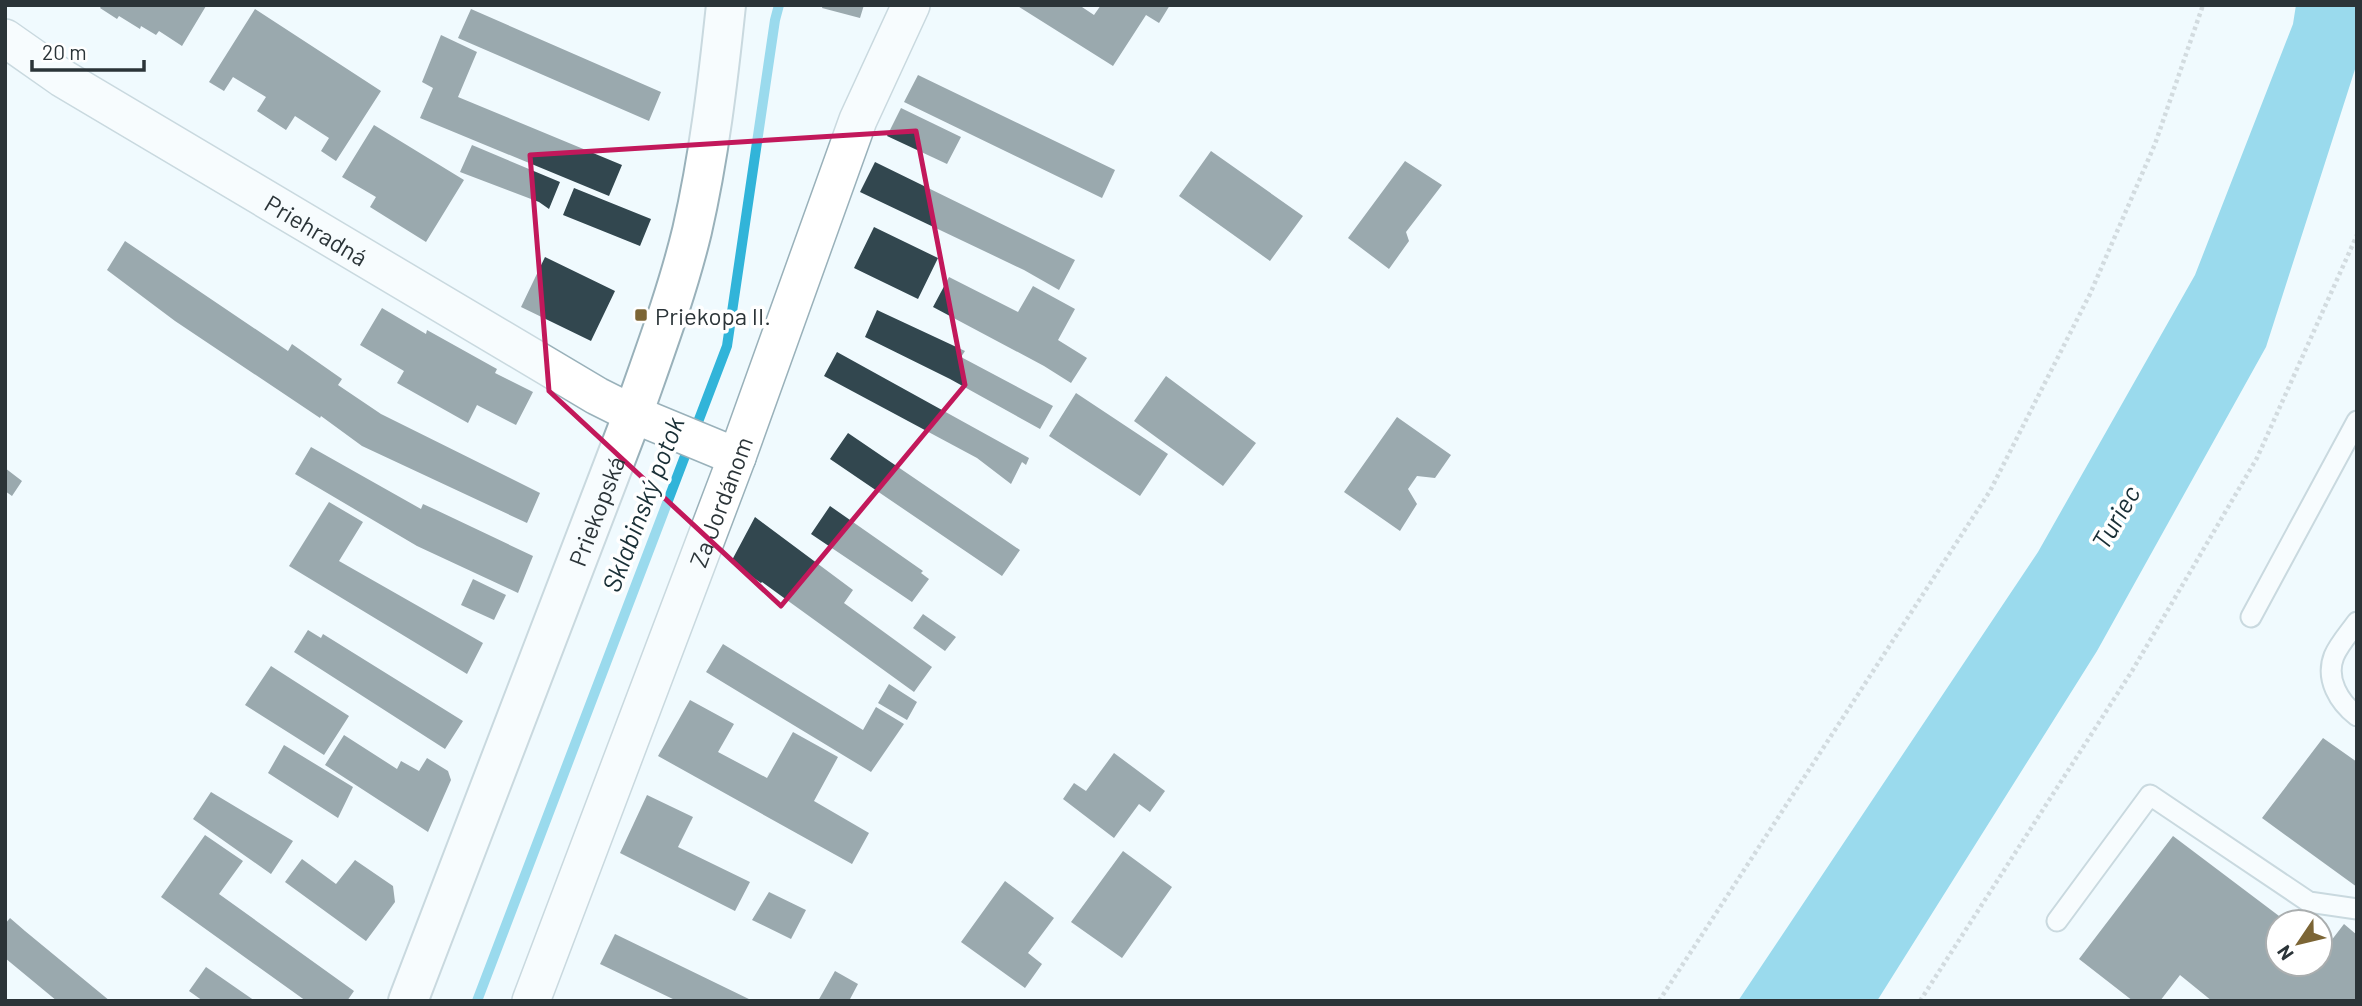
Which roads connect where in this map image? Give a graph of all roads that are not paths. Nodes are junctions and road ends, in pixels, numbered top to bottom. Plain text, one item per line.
1 (726, 5) edge
2 (911, 5) edge
3 (5, 38) edge
4 (649, 421) junction
5 (2357, 421) edge
6 (2352, 443) edge
7 (737, 457) junction
8 (2251, 617) dead end
9 (2357, 622) edge
10 (2357, 716) edge
11 (2357, 909) edge
12 (2057, 921) dead end
13 (408, 1001) edge
14 (531, 1001) edge

1 - 4 street, Priekopská
2 - 7 street, Za Jordánom
3 - 4 street, Priehradná
4 - 7 street, Priehradná
4 - 13 street, Priekopská
5 - 6 lane
6 - 8 lane
7 - 14 street, Za Jordánom
9 - 10 lane
11 - 12 lane

